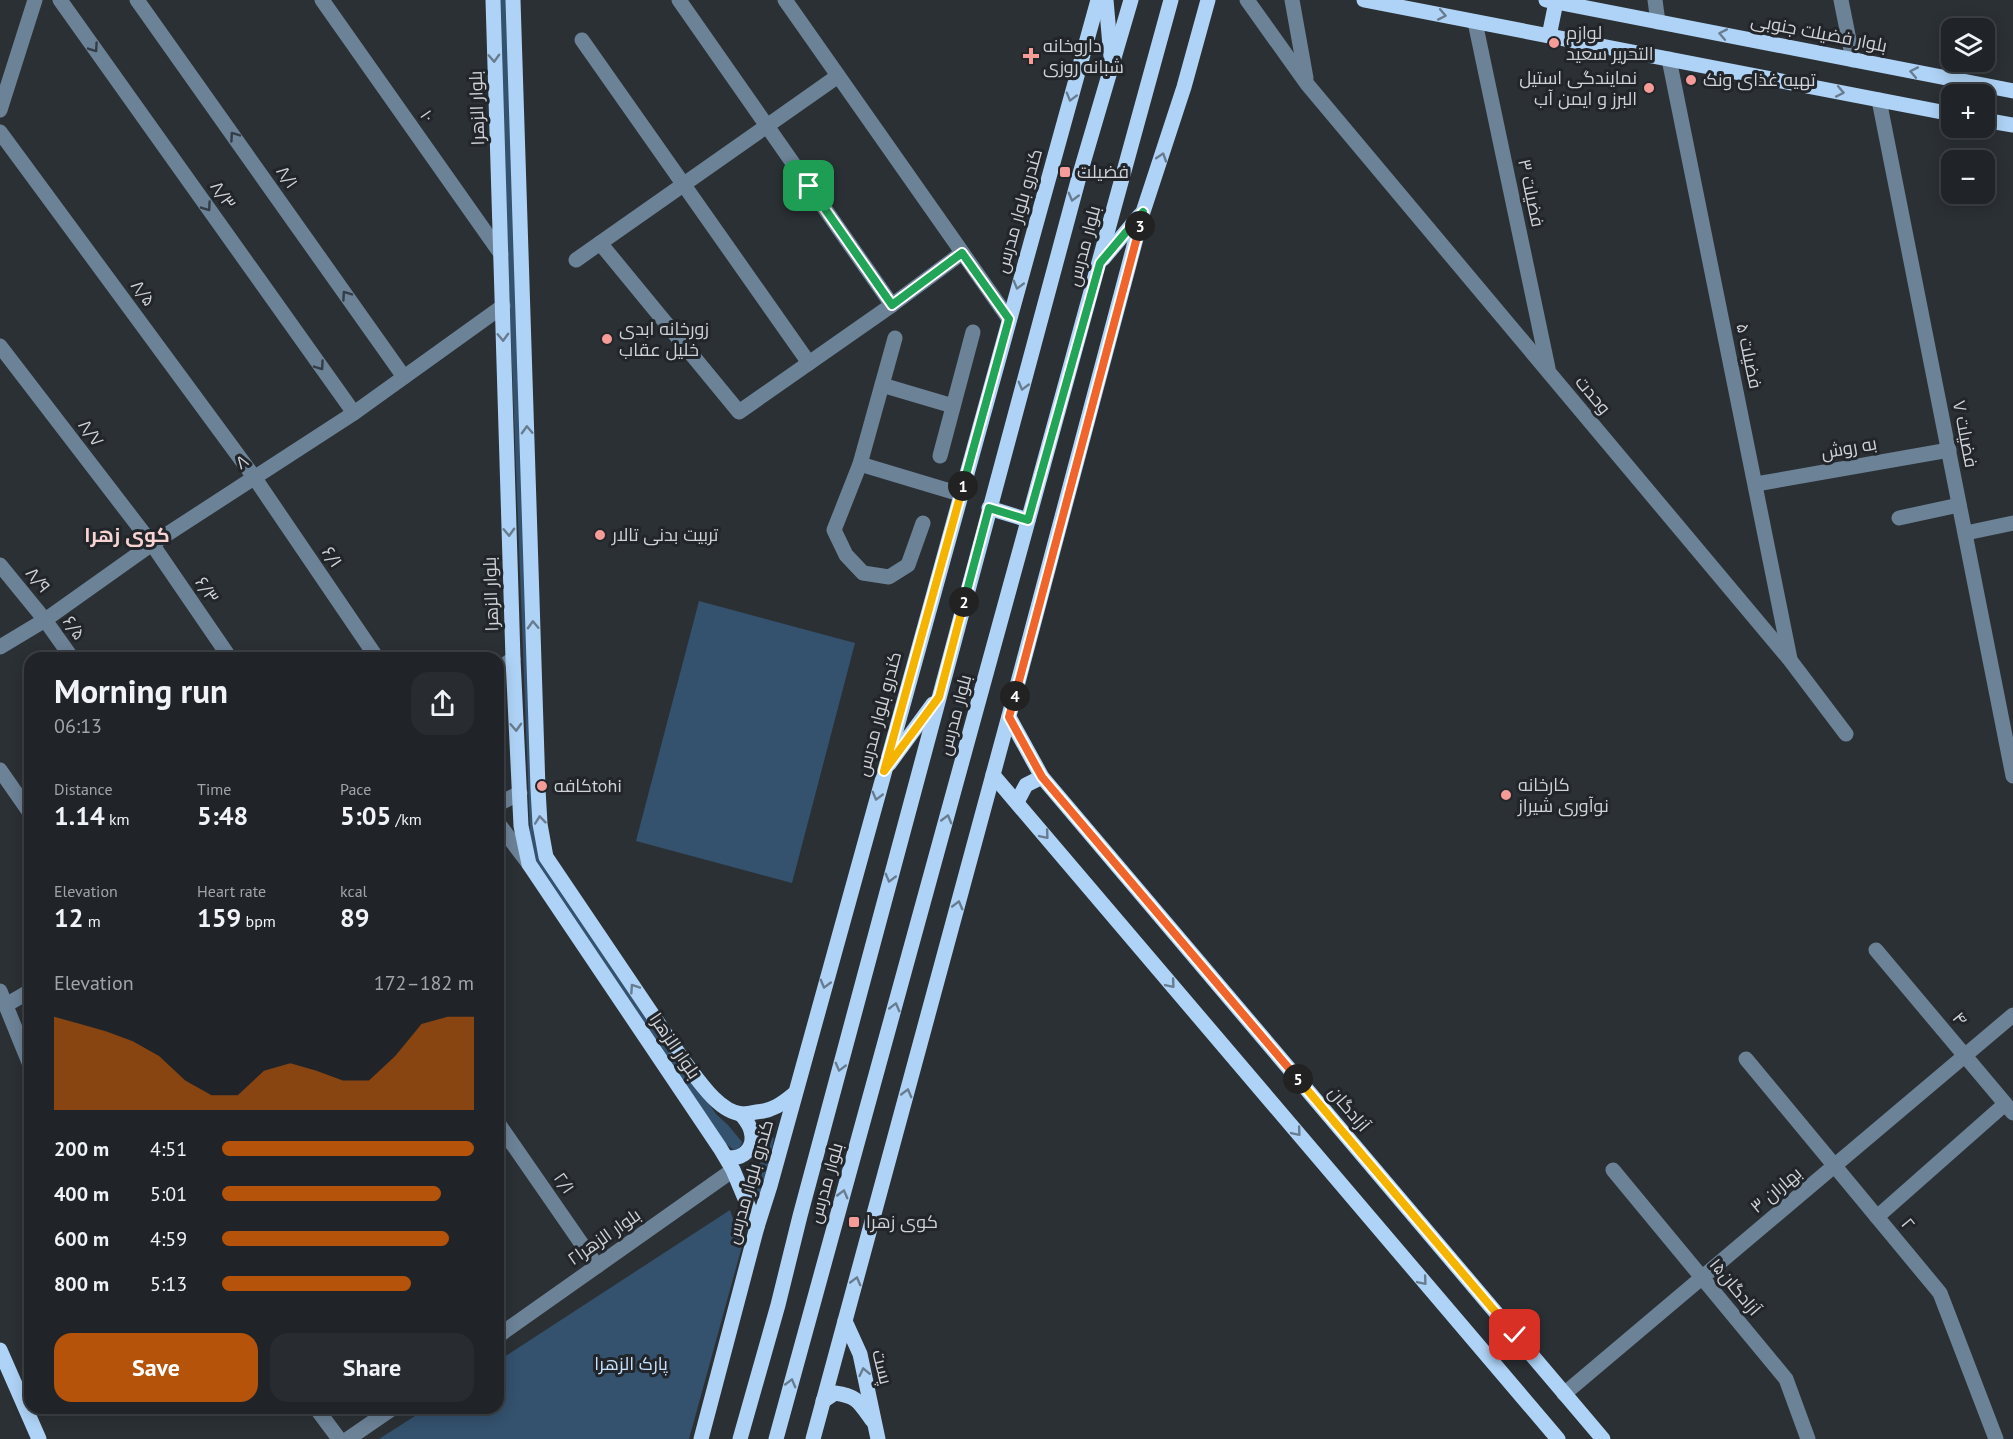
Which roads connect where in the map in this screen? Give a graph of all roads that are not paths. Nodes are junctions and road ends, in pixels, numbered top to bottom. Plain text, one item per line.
1 (35, 0) edge
2 (60, 0) edge
3 (137, 0) edge
4 (322, 0) edge
5 (493, 0) edge
6 (513, 0) edge
7 (679, 0) edge
8 (785, 0) edge
9 (1098, 0) edge
10 (1106, 0) edge
11 (1131, 0) edge
12 (1171, 0) edge
13 (1208, 0) edge
14 (1247, 0) edge
15 (1292, 0) edge
16 (1364, 0) edge
17 (1655, 0) edge
18 (1841, 0) edge
19 (1551, 1) edge
20 (1475, 22) junction
21 (1658, 22) junction
22 (1549, 36) junction
23 (582, 40) dead end
24 (1669, 59) junction
25 (1853, 60) junction
26 (1112, 68) junction
27 (838, 76) junction
28 (1307, 84) junction
29 (2013, 91) edge
30 (1879, 100) junction
31 (0, 110) edge
32 (1941, 112) edge
33 (1995, 122) edge
34 (2013, 125) edge
35 (767, 126) junction
36 (0, 132) edge
37 (684, 185) junction
38 (1143, 212) junction
39 (600, 243) junction
40 (962, 253) junction
41 (501, 254) junction
42 (576, 260) dead end
43 (1100, 263) junction
44 (892, 305) junction
45 (502, 306) junction
46 (1009, 319) junction
47 (973, 332) dead end
48 (895, 338) dead end
49 (0, 346) edge
50 (809, 363) junction
51 (1549, 372) junction
52 (405, 377) junction
53 (882, 386) junction
54 (953, 406) junction
55 (354, 413) junction
56 (1948, 450) junction
57 (940, 456) dead end
58 (860, 464) junction
59 (254, 477) junction
60 (1755, 484) junction
61 (960, 494) junction
62 (1959, 506) junction
63 (989, 508) junction
64 (1899, 518) dead end
65 (1028, 520) junction
66 (923, 523) dead end
67 (2013, 523) edge
68 (1966, 532) junction
69 (152, 544) junction
70 (0, 565) edge
71 (45, 620) junction
72 (0, 647) edge
73 (68, 652) edge
74 (226, 652) edge
75 (373, 652) edge
76 (513, 658) junction
77 (1790, 660) junction
78 (504, 665) edge
79 (939, 697) junction
80 (1009, 717) junction
81 (1846, 734) dead end
82 (0, 770) edge
83 (884, 771) junction
84 (993, 775) junction
85 (2013, 776) edge
86 (1042, 777) junction
87 (520, 793) junction
88 (504, 801) edge
89 (1017, 802) junction
90 (24, 804) edge
91 (504, 831) edge
92 (529, 864) junction
93 (1876, 950) dead end
94 (24, 993) edge
95 (3, 998) edge
96 (2013, 1015) edge
97 (24, 1050) edge
98 (1965, 1056) junction
99 (1746, 1059) dead end
100 (794, 1094) junction
101 (2009, 1108) edge
102 (741, 1114) junction
103 (504, 1132) edge
104 (730, 1163) junction
105 (1834, 1166) junction
106 (1613, 1170) dead end
107 (1877, 1217) junction
108 (757, 1227) junction
109 (597, 1266) junction
110 (1702, 1277) junction
111 (845, 1321) junction
112 (504, 1332) edge
113 (0, 1350) edge
114 (1564, 1394) junction
115 (823, 1401) junction
116 (24, 1405) edge
117 (28, 1414) edge
118 (320, 1414) edge
119 (384, 1414) edge
120 (877, 1432) edge
121 (812, 1435) edge
122 (39, 1439) edge
123 (339, 1439) edge
124 (348, 1439) edge
125 (701, 1439) edge
126 (740, 1439) edge
127 (776, 1439) edge
128 (1558, 1439) edge
129 (1603, 1439) edge
130 (1808, 1439) edge
131 (1996, 1439) edge

1 - 31 street
2 -> 55 street, ۸/۳
52 -> 3 street, ۸/۱
4 - 41 street, ۱۰
5 -> 41 main road, بلوار الزهرا
102 -> 6 main road, بلوار الزهرا
7 - 35 street
8 - 27 street
9 -> 46 main road, کندرو بلوار مدرس
10 - 26 main road
11 - 26 main road, بلوار مدرس
12 - 43 main road, بلوار مدرس
38 -> 13 main road
14 - 28 street, وحدت
15 - 28 street
16 -> 20 main road
17 - 21 street
18 - 25 street
19 - 21 main road, بلوار فضیلت جنوبی
19 - 22 main road
20 - 22 main road
20 - 51 street, فضیلت ۳
25 -> 21 main road, بلوار فضیلت جنوبی
22 - 24 main road
23 - 37 street
24 -> 30 main road
24 - 60 street, فضیلت ۵
29 -> 25 main road, بلوار فضیلت جنوبی
26 -> 63 main road, بلوار مدرس
27 - 35 street
27 - 40 street
28 - 51 street, وحدت
30 - 32 main road
30 - 56 street, فضیلت ۷
33 - 34 main road
35 - 37 street
35 - 44 street
36 - 59 street, ۸/۵
37 - 39 street
37 - 50 street
38 - 43 main road
38 - 80 main road
39 - 42 street
39 - 50 street
40 - 44 street
40 - 46 street
41 - 45 main road, بلوار الزهرا
43 - 65 main road, بلوار مدرس
44 - 50 street
45 - 52 street, ۸
45 -> 76 main road, بلوار الزهرا
46 - 61 main road, کندرو بلوار مدرس
47 - 54 street
48 - 53 street
49 - 69 street, ۸/۷
51 - 77 street, وحدت
52 - 55 street, ۸
53 - 54 street
53 - 58 street
54 - 57 street
55 - 59 street, ۸
56 - 60 street, به روش
56 - 62 street, فضیلت ۷
58 - 61 street
58 - 66 street
59 - 69 street, ۸
59 - 75 street, ۶/۱
60 - 77 street, فضیلت ۵
61 - 83 main road, کندرو بلوار مدرس
62 - 64 street
62 - 68 street, فضیلت ۷
63 - 65 main road
63 - 79 main road, بلوار مدرس
127 -> 65 main road, بلوار مدرس
67 - 68 street
68 - 85 street, فضیلت ۷
69 - 71 street, ۸
69 - 74 street, ۶/۳
70 - 71 street, ۸/۹
71 - 72 street, ۸
71 - 73 street, ۶/۵
76 - 78 street
76 -> 87 main road, بلوار الزهرا
77 - 81 street, وحدت
79 - 83 main road
79 -> 126 main road, بلوار مدرس
80 - 84 main road
80 - 86 main road, آزادگان
82 - 90 street
83 -> 100 main road, کندرو بلوار مدرس
84 - 89 main road
111 -> 84 main road
86 - 89 main road
86 - 114 main road, آزادگان
87 - 88 street
87 - 92 main road, بلوار الزهرا
89 -> 128 main road
91 - 92 street
92 - 104 main road, بلوار الزهرا
93 - 98 street, ۴
94 - 95 street
95 - 97 street
96 - 98 street, بهاران ۳
98 - 101 street, ۴
98 - 105 street, بهاران ۳
99 - 105 street, ۲
100 - 102 main road
100 - 108 main road, کندرو بلوار مدرس
101 - 107 street
102 - 104 main road
103 - 109 street, ۲/۱
104 - 108 main road, بلوار الزهرا
104 - 109 street, بلوار الزهرا۲
105 - 107 street, ۲
105 - 110 street, بهاران ۳
106 - 110 street, آزادگان۱۵
107 - 131 street, ۲
108 - 125 main road, کندرو بلوار مدرس
109 - 112 street, بلوار الزهرا۲
110 - 114 street, بهاران ۳
110 - 130 street, آزادگان۱۵
111 - 115 main road
120 -> 111 main road, پست
113 - 116 main road
114 - 129 main road, آزادگان
115 - 120 main road, پست
115 - 121 main road
117 - 122 main road
118 - 123 street
119 - 124 street

